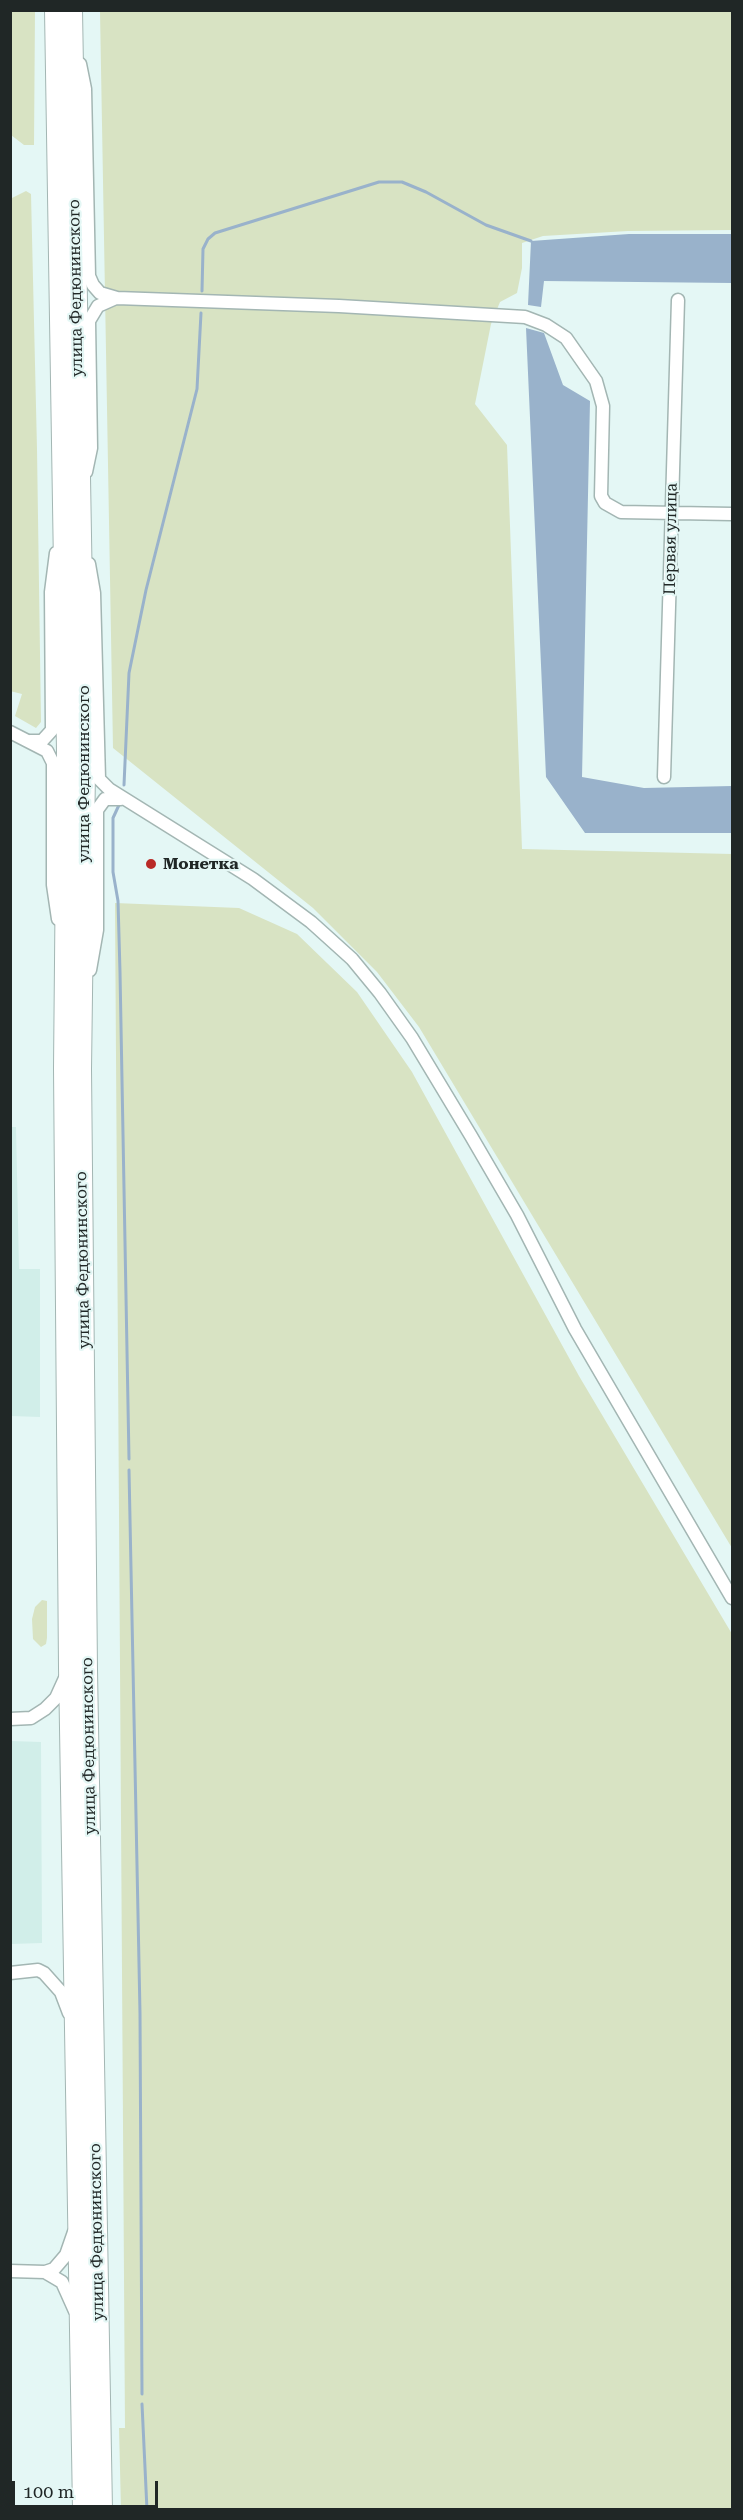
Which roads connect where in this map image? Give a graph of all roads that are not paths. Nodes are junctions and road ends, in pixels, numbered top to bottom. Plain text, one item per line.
1 (55, 10) edge
2 (72, 20) edge
3 (117, 298) junction
4 (678, 300) dead end
5 (74, 504) junction
6 (671, 512) junction
7 (732, 514) edge
8 (10, 732) edge
9 (30, 741) junction
10 (664, 777) dead end
11 (126, 800) junction
12 (64, 962) junction
13 (82, 1019) junction
14 (732, 1598) edge
15 (69, 1668) junction
16 (10, 1719) edge
17 (10, 1973) edge
18 (76, 2042) junction
19 (79, 2216) junction
20 (10, 2271) edge
21 (45, 2272) junction
22 (80, 2328) junction
23 (83, 2510) edge
24 (102, 2510) edge

1 - 5 highway, улица Федюнинского
2 - 3 street
2 - 5 highway, улица Федюнинского
3 - 5 street
3 - 6 street
4 - 6 street, Первая улица
5 - 9 street
5 - 11 street
5 - 12 highway, улица Федюнинского
5 - 13 highway, улица Федюнинского
6 - 7 street
6 - 10 street, Первая улица
8 - 9 street
9 - 12 street
11 - 13 street
11 - 14 street
12 - 15 highway, улица Федюнинского
13 - 24 highway, улица Федюнинского
15 - 16 street
15 - 18 highway, улица Федюнинского
17 - 18 street
18 - 19 highway, улица Федюнинского
19 - 21 street
19 - 22 highway, улица Федюнинского
20 - 21 street
21 - 22 street
22 - 23 highway, улица Федюнинского

